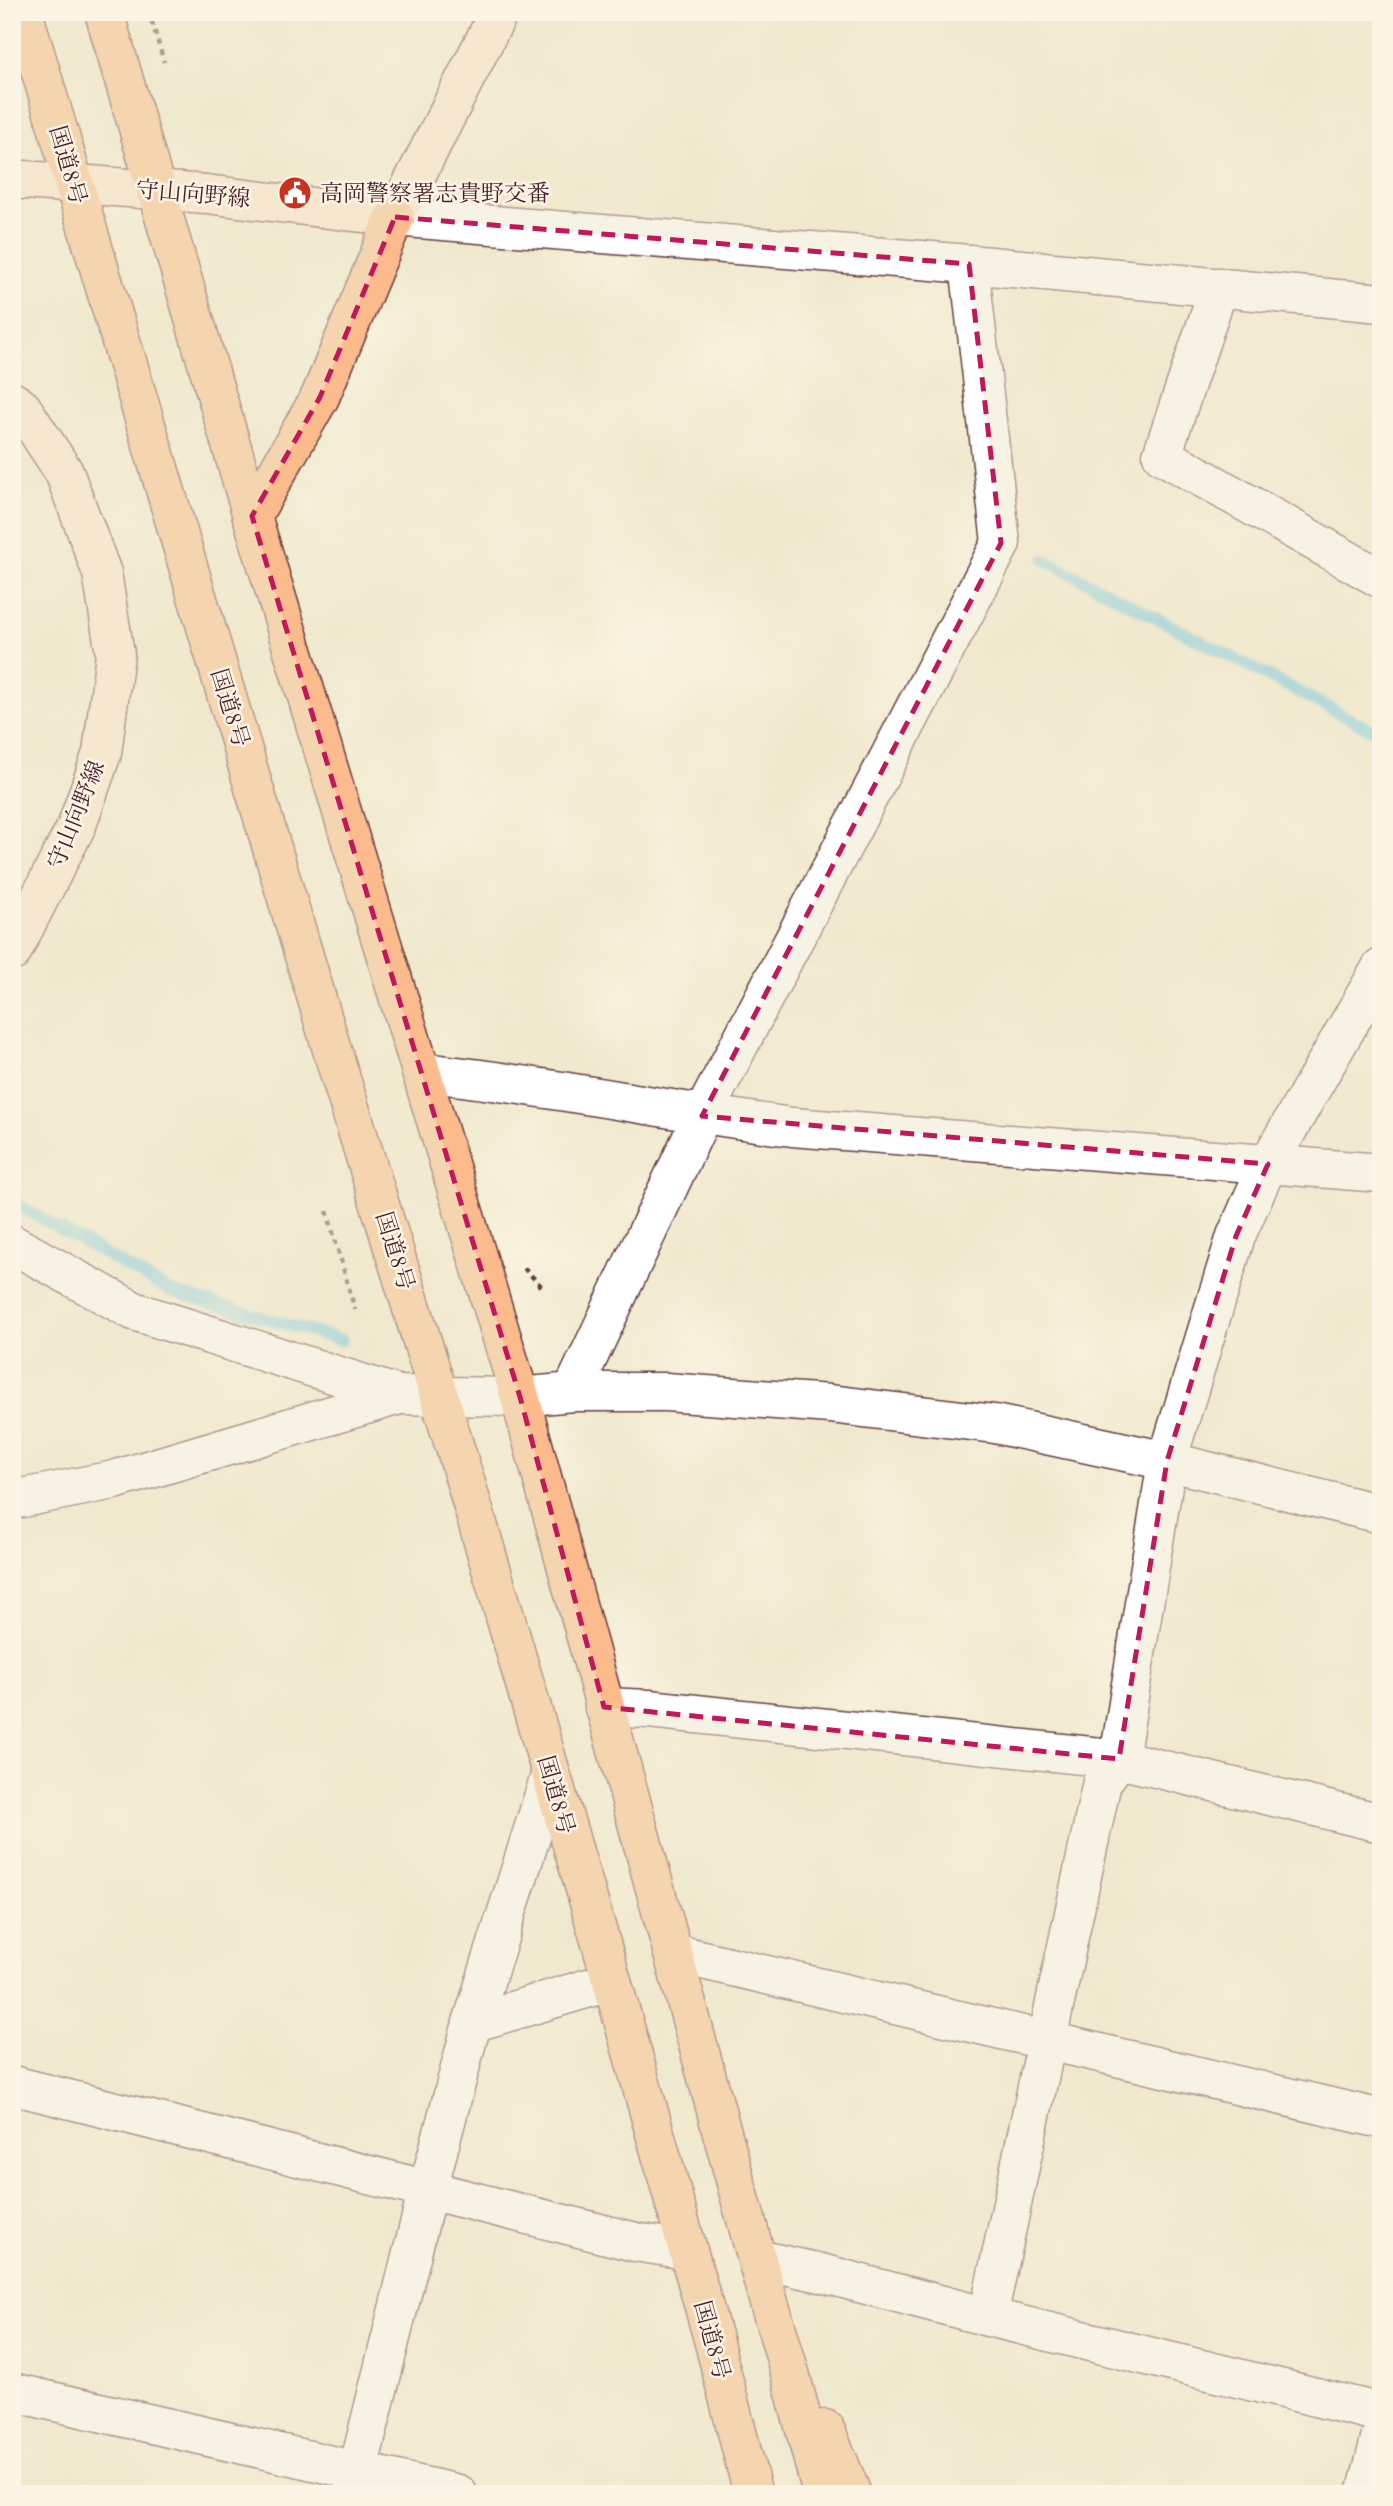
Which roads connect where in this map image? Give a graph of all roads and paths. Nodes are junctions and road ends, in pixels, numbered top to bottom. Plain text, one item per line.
1 (23, 12) edge
2 (104, 12) edge
3 (149, 12) edge
4 (499, 12) edge
5 (164, 62) dead end
6 (12, 179) edge
7 (73, 184) junction
8 (158, 190) junction
9 (396, 217) junction
10 (969, 264) junction
11 (1219, 288) junction
12 (1381, 303) edge
13 (12, 401) edge
14 (252, 516) junction
15 (1381, 579) edge
16 (22, 914) edge
17 (12, 952) edge
18 (1381, 968) edge
19 (421, 1072) junction
20 (702, 1116) junction
21 (1268, 1164) junction
22 (1381, 1173) edge
23 (327, 1211) dead end
24 (12, 1244) edge
25 (522, 1266) dead end
26 (542, 1287) dead end
27 (355, 1310) dead end
28 (572, 1392) junction
29 (399, 1395) junction
30 (440, 1396) junction
31 (520, 1397) junction
32 (1167, 1461) junction
33 (13, 1503) edge
34 (1381, 1514) edge
35 (604, 1707) junction
36 (1119, 1759) junction
37 (550, 1776) junction
38 (1381, 1823) edge
39 (673, 1954) junction
40 (612, 1981) junction
41 (472, 2023) junction
42 (1048, 2042) junction
43 (12, 2085) edge
44 (1381, 2119) edge
45 (428, 2189) junction
46 (687, 2250) junction
47 (757, 2259) junction
48 (767, 2296) junction
49 (988, 2317) junction
50 (713, 2339) junction
51 (12, 2392) edge
52 (1381, 2413) edge
53 (1381, 2436) edge
54 (355, 2482) edge
55 (458, 2494) edge
56 (730, 2494) edge
57 (753, 2494) edge
58 (822, 2494) edge
59 (852, 2494) edge
60 (1366, 2494) edge

1 - 7 highway, 国道8号
2 - 8 highway
3 - 5 path
4 - 9 main road
6 - 7 main road, 守山向野線
7 - 8 main road, 守山向野線
7 - 30 highway, 国道8号
8 - 9 main road, 守山向野線
8 - 14 highway
9 - 10 street
9 - 14 highway
10 - 11 street
10 - 20 street
11 - 12 street
11 - 15 street
13 - 16 main road, 守山向野線
14 - 19 highway
16 - 17 main road, 守山向野線
18 - 21 street
19 - 20 street
19 - 31 highway
20 - 21 street
20 - 28 street
21 - 22 street
21 - 32 street
23 - 27 path
24 - 29 street
25 - 26 path
28 - 31 street
28 - 32 street
29 - 30 street
29 - 33 street
30 - 31 street
30 - 37 highway, 国道8号
31 - 35 highway
32 - 34 street
32 - 36 street
35 - 36 street
35 - 39 highway
36 - 38 street
36 - 42 street
37 - 40 highway, 国道8号
37 - 41 street
39 - 42 street
39 - 47 highway
40 - 41 street
40 - 46 highway, 国道8号
41 - 45 street
42 - 44 street
42 - 49 street
43 - 45 street
45 - 46 street
45 - 54 street
46 - 50 highway, 国道8号
47 - 48 highway
47 - 49 street
48 - 58 highway
48 - 59 highway
49 - 52 street
50 - 56 highway
50 - 57 highway, 国道8号
51 - 54 street
53 - 60 street
54 - 55 street

